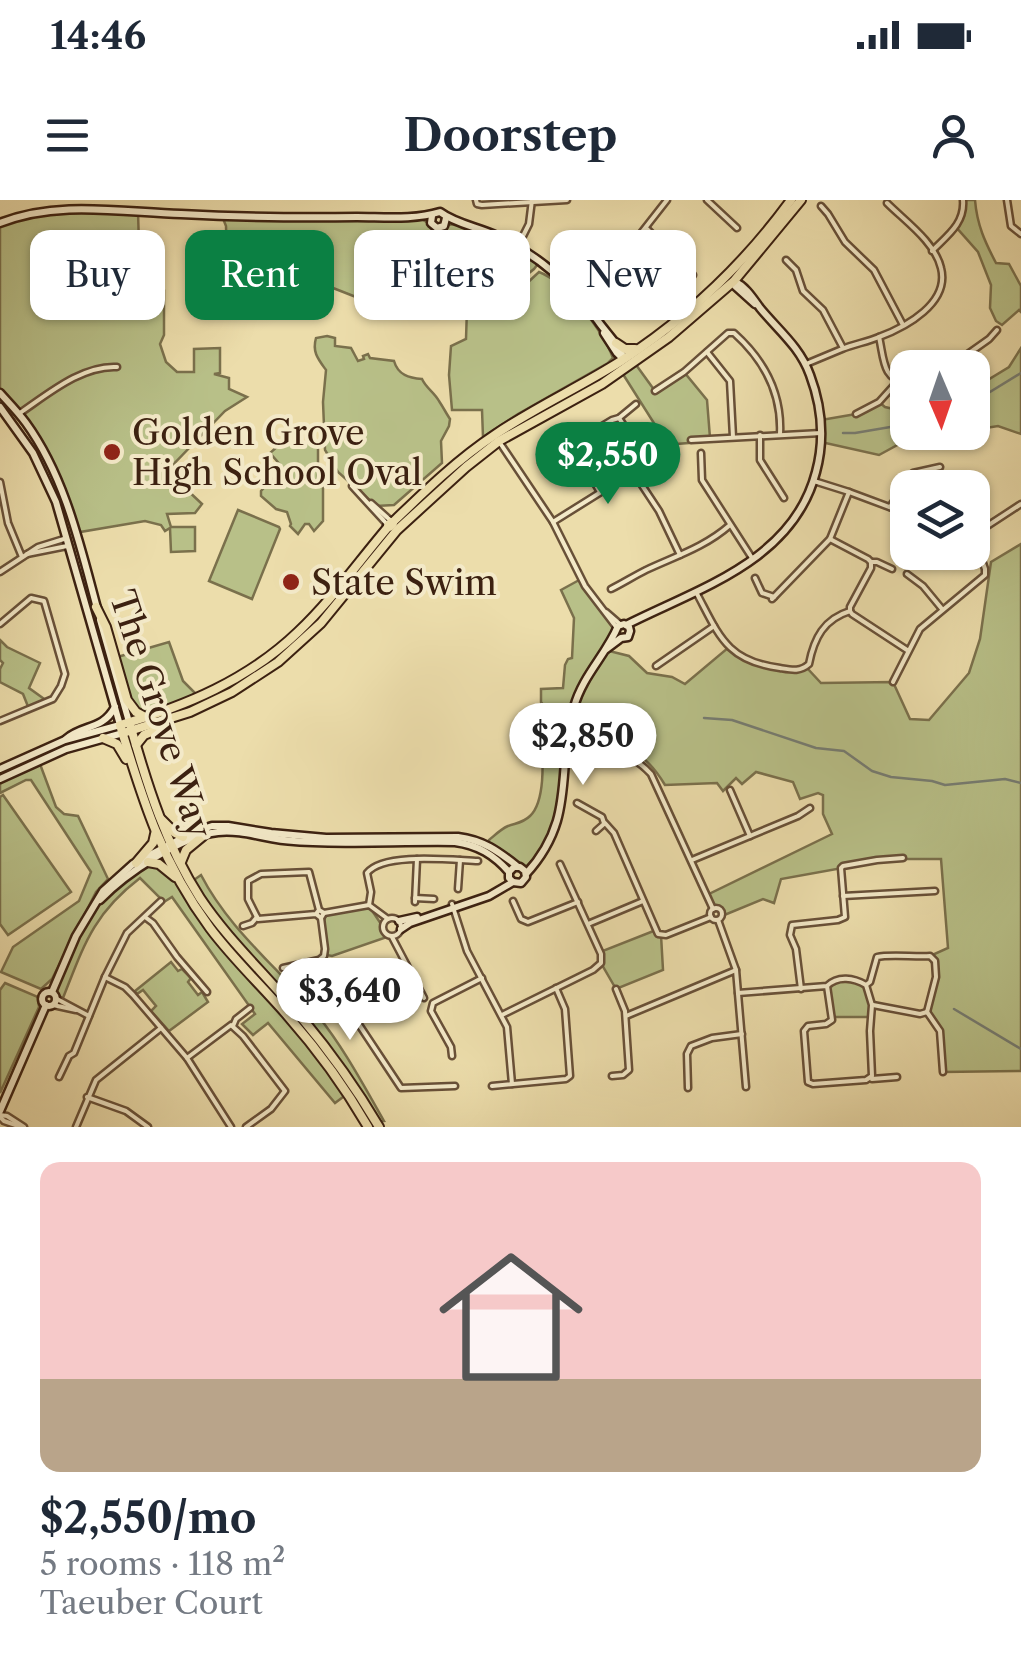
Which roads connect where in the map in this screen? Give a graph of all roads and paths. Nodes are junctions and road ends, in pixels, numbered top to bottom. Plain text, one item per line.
1 (476, 200) edge
2 (532, 200) edge
3 (568, 200) edge
4 (666, 200) edge
5 (707, 200) edge
6 (791, 200) edge
7 (801, 200) edge
8 (964, 200) edge
9 (1007, 200) edge
10 (510, 201) edge
11 (887, 203) dead end
12 (821, 206) dead end
13 (0, 223) edge
14 (737, 228) dead end
15 (646, 229) edge
16 (478, 230) edge
17 (526, 230) edge
18 (1021, 234) edge
19 (932, 251) junction
20 (786, 260) dead end
21 (731, 277) junction
22 (599, 322) joint
23 (903, 324) junction
24 (996, 330) dead end
25 (880, 337) junction
26 (616, 343) junction
27 (843, 348) junction
28 (975, 350) edge
29 (707, 352) junction
30 (640, 353) junction
31 (624, 364) junction
32 (806, 364) junction
33 (118, 367) dead end
34 (890, 375) edge
35 (890, 390) edge
36 (655, 392) dead end
37 (0, 393) edge
38 (636, 404) dead end
39 (0, 407) edge
40 (18, 414) junction
41 (856, 414) dead end
42 (619, 418) junction
43 (11, 420) junction
44 (822, 432) junction
45 (780, 434) junction
46 (760, 436) junction
47 (732, 437) junction
48 (496, 438) junction
49 (691, 440) dead end
50 (572, 444) junction
51 (660, 446) dead end
52 (701, 453) dead end
53 (638, 455) junction
54 (541, 463) dead end
55 (628, 464) junction
56 (940, 467) dead end
57 (926, 470) edge
58 (814, 481) junction
59 (0, 482) edge
60 (352, 486) dead end
61 (600, 492) junction
62 (850, 492) junction
63 (784, 498) dead end
64 (1021, 504) edge
65 (890, 507) edge
66 (553, 522) junction
67 (990, 522) edge
68 (8, 523) junction
69 (730, 525) junction
70 (0, 526) edge
71 (393, 526) junction
72 (77, 538) junction
73 (830, 539) junction
74 (68, 541) junction
75 (680, 555) junction
76 (25, 556) junction
77 (754, 560) junction
78 (870, 562) junction
79 (360, 567) junction
80 (890, 568) edge
81 (985, 570) edge
82 (0, 572) edge
83 (907, 574) dead end
84 (754, 578) dead end
85 (611, 590) dead end
86 (696, 592) junction
87 (96, 607) junction
88 (942, 609) junction
89 (850, 610) junction
90 (0, 624) edge
91 (714, 626) junction
92 (622, 630) junction
93 (909, 651) junction
94 (274, 659) junction
95 (656, 666) dead end
96 (893, 682) dead end
97 (115, 707) junction
98 (194, 711) junction
99 (146, 718) junction
100 (0, 721) edge
101 (126, 728) junction
102 (103, 738) junction
103 (65, 740) junction
104 (136, 745) junction
105 (567, 746) junction
106 (0, 769) edge
107 (133, 772) junction
108 (0, 779) edge
109 (730, 790) dead end
110 (577, 803) dead end
111 (810, 808) dead end
112 (159, 818) junction
113 (604, 824) junction
114 (596, 831) dead end
115 (155, 833) junction
116 (203, 836) junction
117 (750, 836) junction
118 (183, 837) junction
119 (167, 849) junction
120 (890, 849) dead end
121 (892, 858) junction
122 (903, 858) dead end
123 (417, 859) junction
124 (460, 860) junction
125 (692, 860) junction
126 (478, 861) dead end
127 (148, 862) junction
128 (136, 863) junction
129 (180, 864) junction
130 (560, 864) dead end
131 (522, 869) junction
132 (511, 877) junction
133 (179, 880) junction
134 (458, 890) dead end
135 (935, 891) dead end
136 (844, 896) junction
137 (434, 900) dead end
138 (162, 901) dead end
139 (513, 901) dead end
140 (643, 901) junction
141 (578, 902) junction
142 (95, 903) junction
143 (370, 906) junction
144 (453, 906) junction
145 (714, 908) junction
146 (320, 914) junction
147 (146, 917) junction
148 (257, 917) junction
149 (711, 917) junction
150 (388, 919) junction
151 (718, 920) junction
152 (383, 924) junction
153 (588, 924) junction
154 (243, 926) dead end
155 (398, 930) junction
156 (406, 964) junction
157 (283, 968) dead end
158 (736, 970) junction
159 (105, 977) junction
160 (482, 978) junction
161 (866, 985) junction
162 (828, 986) junction
163 (556, 988) junction
164 (616, 989) dead end
165 (801, 989) junction
166 (206, 992) dead end
167 (738, 993) junction
168 (424, 998) dead end
169 (52, 1000) junction
170 (872, 1005) junction
171 (250, 1008) dead end
172 (927, 1012) junction
173 (502, 1015) junction
174 (88, 1016) junction
175 (626, 1016) junction
176 (233, 1026) junction
177 (162, 1028) junction
178 (742, 1034) junction
179 (952, 1054) dead end
180 (452, 1056) dead end
181 (942, 1056) junction
182 (187, 1058) junction
183 (943, 1072) dead end
184 (612, 1076) dead end
185 (59, 1077) dead end
186 (897, 1077) dead end
187 (870, 1079) junction
188 (512, 1084) junction
189 (455, 1086) dead end
190 (492, 1086) dead end
191 (746, 1087) dead end
192 (688, 1088) dead end
193 (87, 1097) junction
194 (0, 1114) edge
195 (23, 1127) edge
196 (76, 1127) edge
197 (148, 1127) edge
198 (231, 1127) edge
199 (246, 1127) edge
200 (368, 1127) edge
201 (379, 1127) edge

1 - 10 street
2 - 3 street
2 - 10 street
2 - 17 street
4 - 15 street
5 - 14 street
6 - 21 main road
7 - 21 main road
8 - 19 street
9 - 18 street
11 - 19 street
12 - 23 street
13 - 16 street
19 - 23 street
20 - 27 street
21 - 30 main road
21 - 32 street
22 - 26 street
22 - 31 street
23 - 25 street
24 - 28 street
25 - 27 street
25 - 34 street
26 - 30 main road
26 - 31 street
27 - 32 street
29 - 36 street
29 - 45 street
29 - 47 street
30 - 31 main road
31 - 48 main road
32 - 44 street
33 - 40 street
35 - 41 street
37 - 40 street, The Grove Way
38 - 42 street
39 - 43 street, The Grove Way
40 - 43 street
40 - 72 street, The Grove Way
42 - 50 street
42 - 53 street
43 - 74 street, The Grove Way
44 - 45 street
44 - 58 street
45 - 46 street
46 - 47 street
46 - 63 street
47 - 49 street
48 - 66 street
48 - 71 main road
50 - 54 street
50 - 61 street
51 - 53 street
52 - 69 street
53 - 55 street
55 - 61 street
55 - 75 street
56 - 57 street
58 - 62 street
58 - 77 street
59 - 68 street
60 - 71 street
61 - 66 street
62 - 65 street
62 - 73 street
64 - 67 street
66 - 92 street
68 - 70 street
68 - 76 street
69 - 75 street
69 - 77 street
71 - 79 main road
72 - 74 street
72 - 87 street, The Grove Way
73 - 78 street
73 - 84 street
74 - 76 street
74 - 97 street, The Grove Way
75 - 85 street
76 - 82 street
77 - 86 street
78 - 80 street
78 - 89 street
79 - 94 main road
79 - 94 main road
81 - 88 street
83 - 88 street
86 - 91 street
86 - 92 street
87 - 99 main road
87 - 101 street, The Grove Way
88 - 93 street
89 - 91 street
89 - 93 street
90 - 100 street
91 - 95 street
92 - 105 street
93 - 96 street
94 - 98 main road
94 - 99 main road
97 - 101 street, The Grove Way
97 - 103 street
98 - 101 main road
98 - 104 main road
99 - 101 main road
101 - 102 street
101 - 103 street
101 - 104 main road, The Grove Way
101 - 107 main road, The Grove Way
102 - 107 main road
102 - 108 street
103 - 106 street
104 - 112 main road, The Grove Way
105 - 125 street
105 - 131 street
107 - 115 main road, The Grove Way
109 - 117 street
110 - 113 street
111 - 117 street
112 - 118 main road
112 - 119 main road, The Grove Way
113 - 114 street
113 - 140 street
115 - 119 main road, The Grove Way
115 - 128 main road
116 - 119 street
116 - 129 main road
116 - 132 street
117 - 125 street
118 - 119 street
118 - 131 street
119 - 127 street
119 - 128 street
119 - 129 main road, The Grove Way
119 - 133 main road, The Grove Way
120 - 121 street
121 - 122 street
121 - 136 street
123 - 124 street
123 - 137 street
123 - 143 street
124 - 126 street
124 - 134 street
125 - 145 street
127 - 133 main road
127 - 142 street
128 - 142 street
129 - 201 main road, The Grove Way
130 - 141 street
131 - 132 street
131 - 132 street
132 - 144 street
133 - 200 main road, The Grove Way
135 - 136 street
136 - 165 street
138 - 147 street
139 - 141 street
140 - 149 street
140 - 153 street
141 - 153 street
142 - 169 street
143 - 146 street
143 - 150 street
143 - 152 street
144 - 155 street
144 - 160 street
145 - 149 street
145 - 151 street
146 - 148 street
146 - 148 street
146 - 157 street
147 - 159 street
147 - 166 street
148 - 154 street
149 - 151 street
150 - 152 street
150 - 155 street
151 - 158 street
152 - 155 street
153 - 163 street
155 - 156 street
156 - 168 street
156 - 189 street
158 - 167 street
158 - 175 street
159 - 174 street
159 - 177 street
160 - 173 street
160 - 180 street
161 - 162 street
161 - 170 street
161 - 172 street
162 - 165 street
162 - 187 street
163 - 173 street
163 - 188 street
164 - 175 street
165 - 167 street
167 - 178 street
169 - 174 street
169 - 194 street
170 - 172 street
170 - 187 street
171 - 176 street
172 - 181 street
173 - 188 street
174 - 185 street
175 - 184 street
176 - 182 street
176 - 199 street
177 - 182 street
177 - 193 street
178 - 191 street
178 - 192 street
179 - 181 street
181 - 183 street
182 - 198 street
186 - 187 street
188 - 190 street
193 - 196 street
193 - 197 street
194 - 195 street

